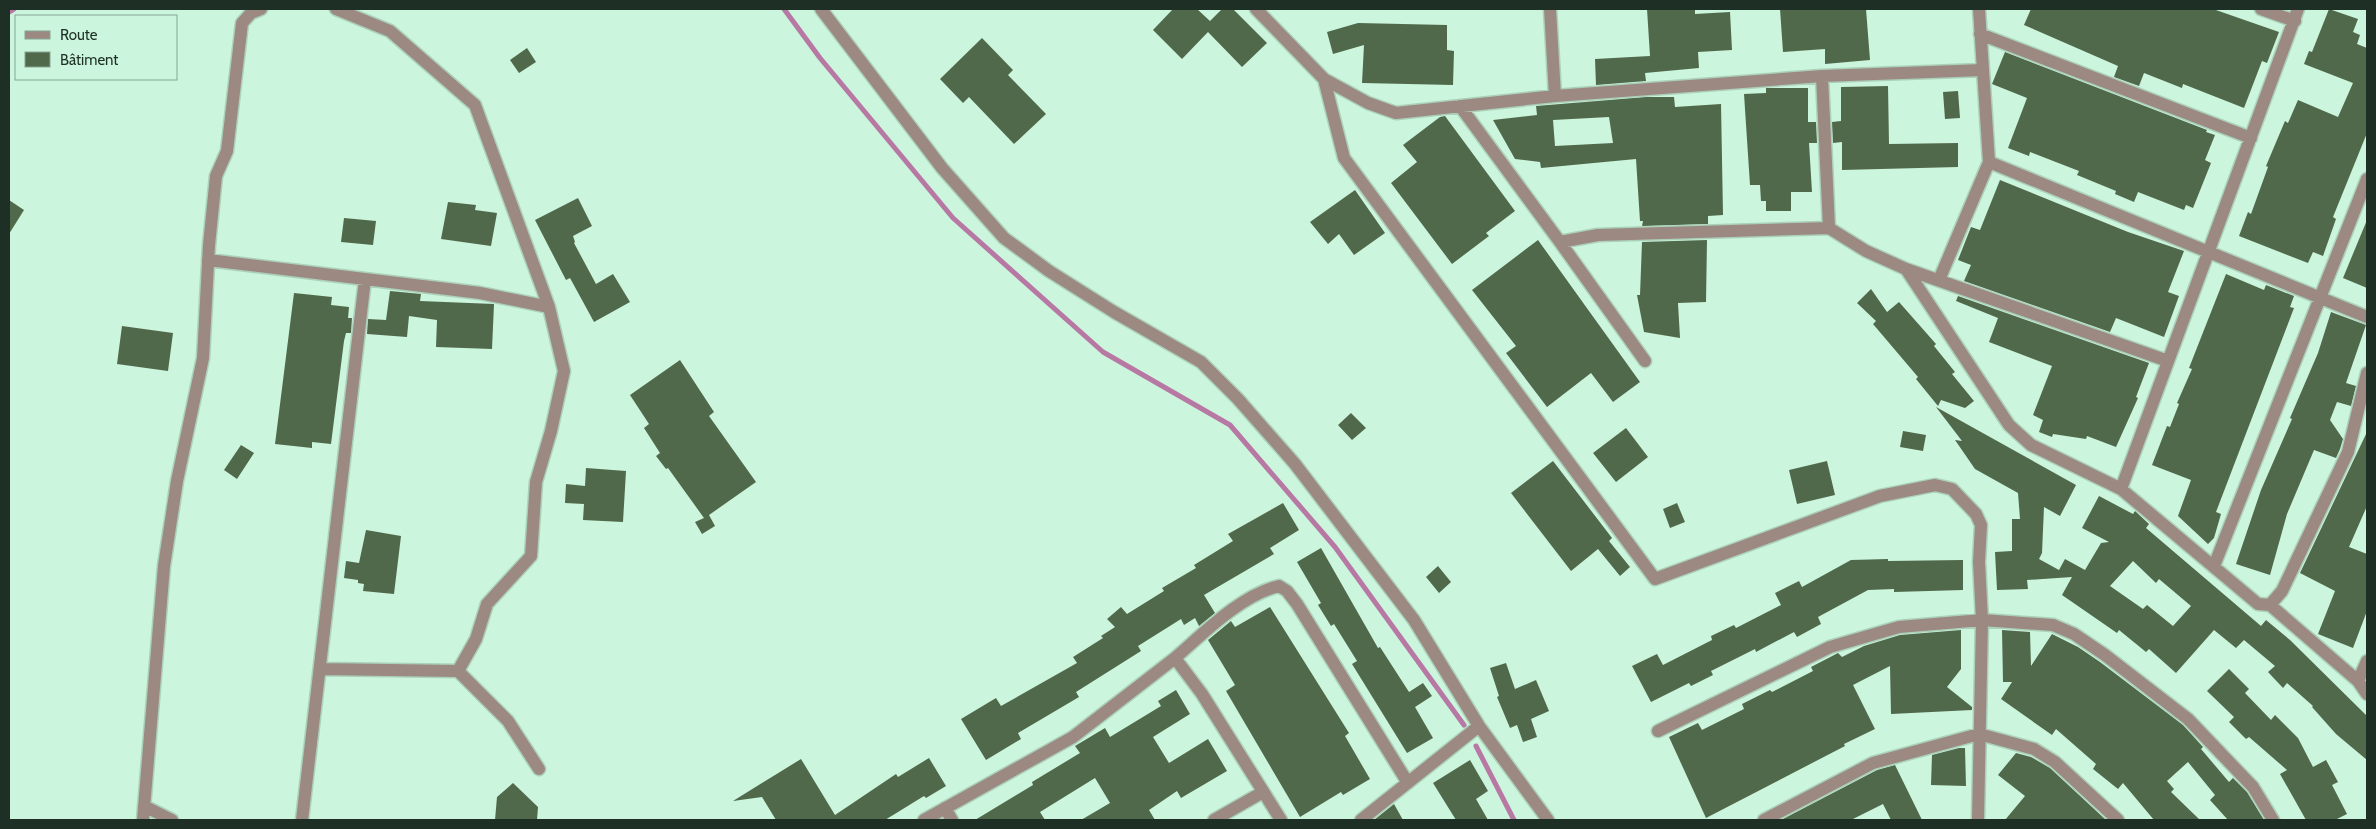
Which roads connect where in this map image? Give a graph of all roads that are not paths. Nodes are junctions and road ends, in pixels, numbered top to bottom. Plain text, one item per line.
1 (261, 9) edge
2 (336, 9) edge
3 (821, 9) edge
4 (1256, 9) edge
5 (1550, 9) edge
6 (1979, 9) edge
7 (2261, 9) edge
8 (2296, 15) edge
9 (1980, 34) junction
10 (1983, 70) junction
11 (1822, 76) junction
12 (1324, 79) junction
13 (1555, 96) junction
14 (1460, 106) junction
15 (2251, 138) junction
16 (1989, 162) junction
17 (2367, 179) edge
18 (1829, 228) junction
19 (1560, 242) junction
20 (2208, 252) junction
21 (208, 260) junction
22 (1906, 269) junction
23 (364, 279) junction
24 (1938, 280) junction
25 (2320, 297) junction
26 (549, 308) junction
27 (2367, 317) edge
28 (1645, 361) dead end
29 (2168, 361) junction
30 (2367, 373) edge
31 (2122, 489) junction
32 (2214, 566) junction
33 (2270, 606) junction
34 (1982, 620) junction
35 (1175, 658) junction
36 (2367, 661) edge
37 (320, 669) junction
38 (458, 671) junction
39 (2358, 681) junction
40 (2367, 694) edge
41 (1479, 726) junction
42 (1658, 732) dead end
43 (1979, 734) junction
44 (539, 769) dead end
45 (1408, 783) junction
46 (1263, 792) junction
47 (144, 806) junction
48 (945, 808) junction
49 (143, 820) edge
50 (172, 820) edge
51 (302, 820) edge
52 (924, 820) edge
53 (952, 820) edge
54 (1214, 820) edge
55 (1281, 820) edge
56 (1361, 820) edge
57 (1548, 820) edge
58 (1764, 820) edge
59 (1978, 820) edge
60 (2118, 820) edge
61 (2273, 820) edge

1 - 21 street
2 - 26 street
3 - 41 street
4 - 12 street
5 - 13 street
6 - 9 street
7 - 8 street
8 - 15 street
9 - 10 street
9 - 15 street
10 - 11 street
10 - 16 street
11 - 13 street
11 - 18 street
12 - 14 street
12 - 34 street
13 - 14 street
14 - 19 street
15 - 20 street
16 - 20 street
16 - 24 street
17 - 25 street
18 - 19 street
18 - 22 street
19 - 28 street
20 - 25 street
20 - 29 street
21 - 23 street
21 - 47 street
22 - 24 street
22 - 31 street
23 - 26 street
23 - 37 street
24 - 29 street
25 - 27 street
25 - 32 street
26 - 38 street
29 - 31 street
30 - 33 street
31 - 32 street
32 - 33 street
33 - 39 street
34 - 42 street
34 - 43 street
34 - 61 street
35 - 45 street
35 - 46 street
35 - 48 street
36 - 39 street
37 - 38 street
37 - 51 street
38 - 44 street
39 - 40 street
41 - 45 street
41 - 57 street
43 - 58 street
43 - 59 street
43 - 60 street
45 - 56 street
46 - 54 street
46 - 55 street
47 - 49 street
47 - 50 street
48 - 52 street
48 - 53 street

